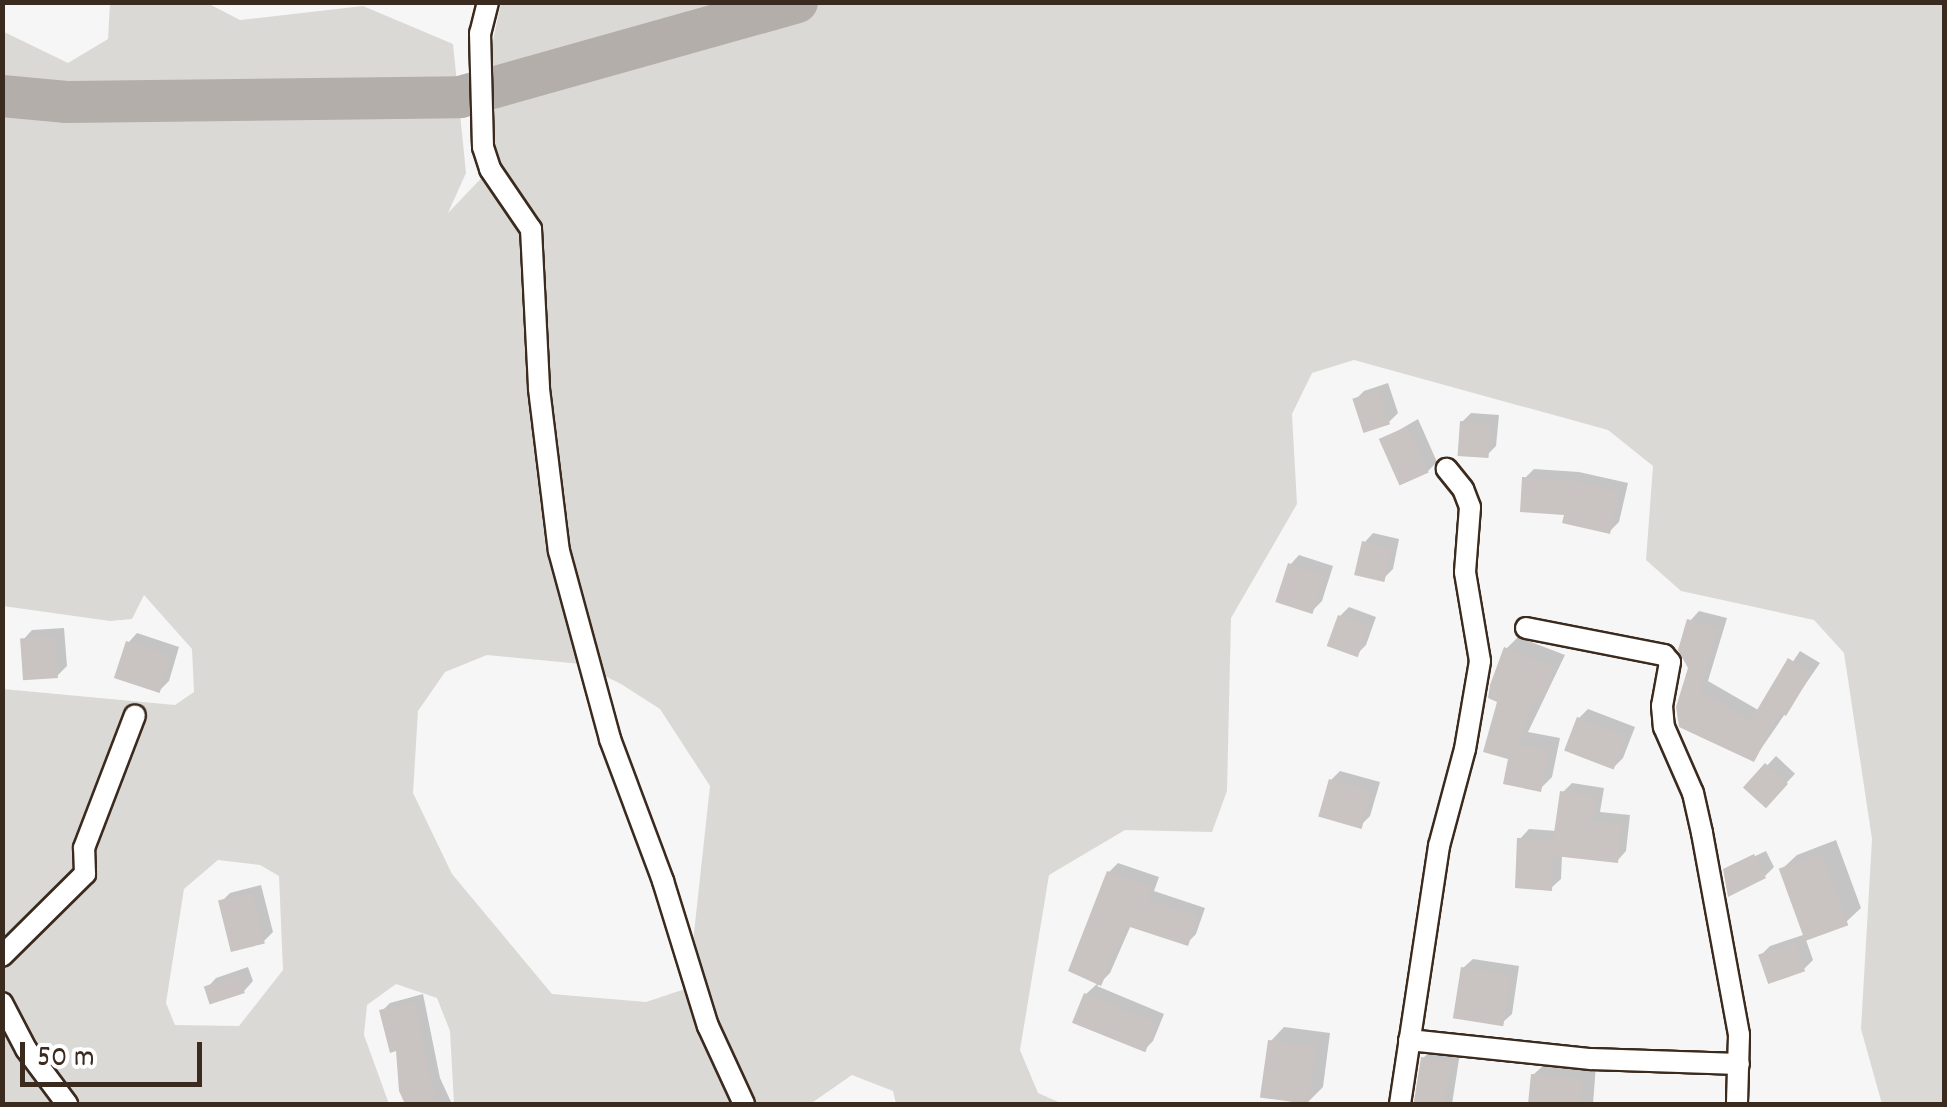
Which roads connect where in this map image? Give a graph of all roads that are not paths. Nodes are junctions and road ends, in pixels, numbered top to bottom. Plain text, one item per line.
1 (488, 2) edge
2 (1448, 469) dead end
3 (1526, 628) dead end
4 (135, 715) dead end
5 (2, 956) edge
6 (2, 1003) edge
7 (1409, 1040) junction
8 (1740, 1064) junction
9 (67, 1104) edge
10 (744, 1104) edge
11 (1400, 1104) edge
12 (1737, 1104) edge

1 - 10 street
2 - 7 street
3 - 8 street
4 - 5 street
6 - 9 street
7 - 8 street
7 - 11 street
8 - 12 street

